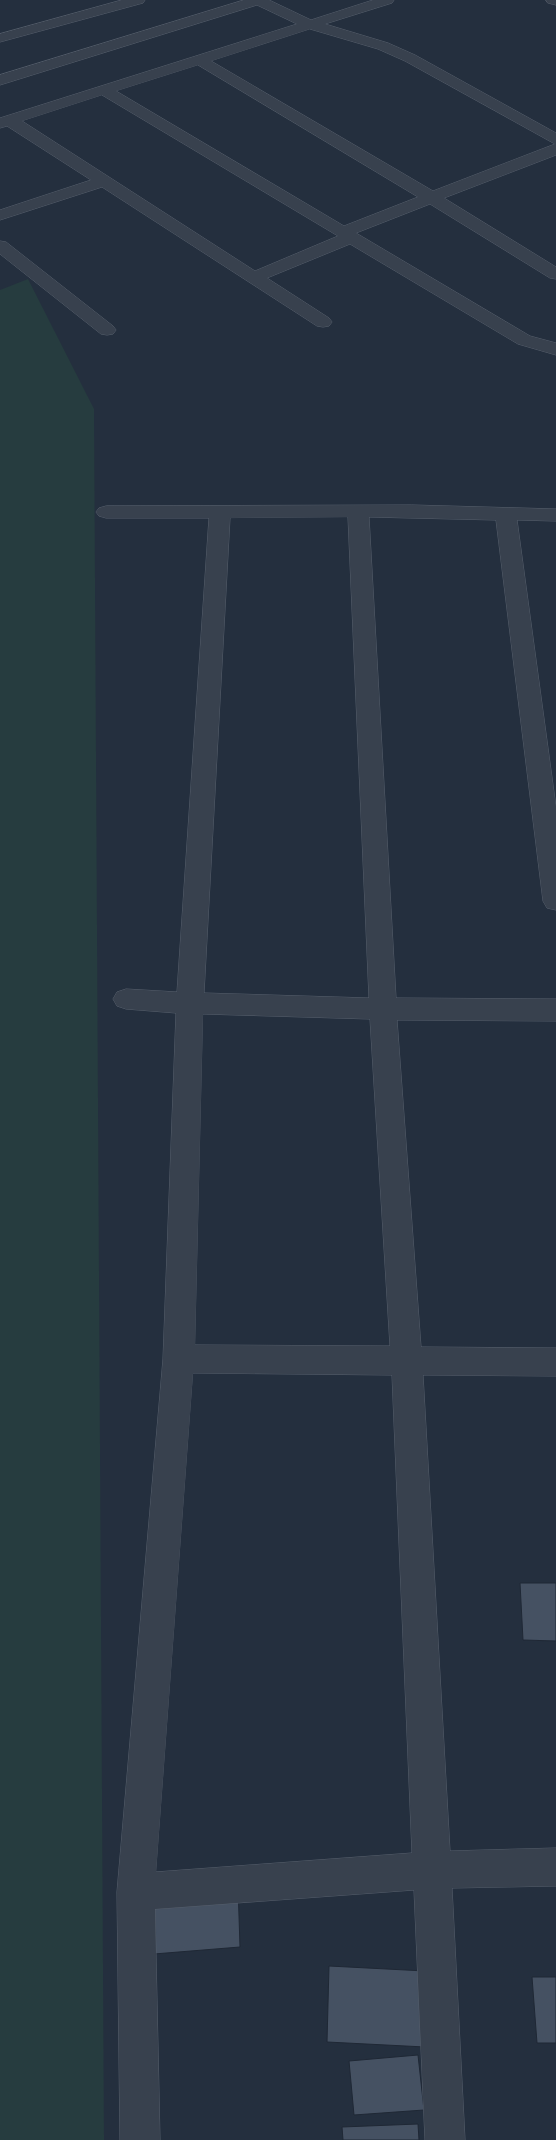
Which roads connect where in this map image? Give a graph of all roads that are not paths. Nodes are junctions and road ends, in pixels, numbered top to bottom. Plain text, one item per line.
1 (138, 0) edge
2 (258, 0) edge
3 (387, 0) edge
4 (309, 24) junction
5 (0, 38) edge
6 (198, 59) junction
7 (0, 80) edge
8 (104, 90) junction
9 (4, 122) edge
10 (556, 140) edge
11 (556, 149) edge
12 (104, 181) junction
13 (432, 198) junction
14 (0, 215) edge
15 (347, 235) junction
16 (0, 246) edge
17 (556, 274) edge
18 (252, 278) junction
19 (323, 322) dead end
20 (107, 330) dead end
21 (556, 349) edge
22 (106, 512) dead end
23 (220, 512) junction
24 (358, 512) junction
25 (506, 514) junction
26 (556, 515) edge
27 (556, 901) edge
28 (126, 1000) dead end
29 (190, 1004) junction
30 (383, 1009) junction
31 (556, 1010) edge
32 (179, 1359) junction
33 (406, 1362) junction
34 (556, 1362) edge
35 (556, 1867) edge
36 (431, 1870) junction
37 (136, 1892) junction
38 (140, 2140) edge
39 (445, 2140) edge

1 - 5 street
2 - 4 street
2 - 7 street
3 - 4 street
4 - 6 street
4 - 10 street
6 - 8 street
6 - 13 street
8 - 9 street
8 - 15 street
9 - 12 street
11 - 13 street
12 - 14 street
12 - 18 street
13 - 15 street
13 - 17 street
15 - 18 street
15 - 21 street
16 - 20 street
18 - 19 street
22 - 23 street
23 - 24 street
23 - 29 street
24 - 25 street
24 - 30 street
25 - 26 street
25 - 27 street
28 - 29 street
29 - 30 street
29 - 32 street
30 - 31 street
30 - 33 street
32 - 33 street
32 - 37 street
33 - 34 street
33 - 36 street
35 - 36 street
36 - 37 street
36 - 39 street
37 - 38 street

